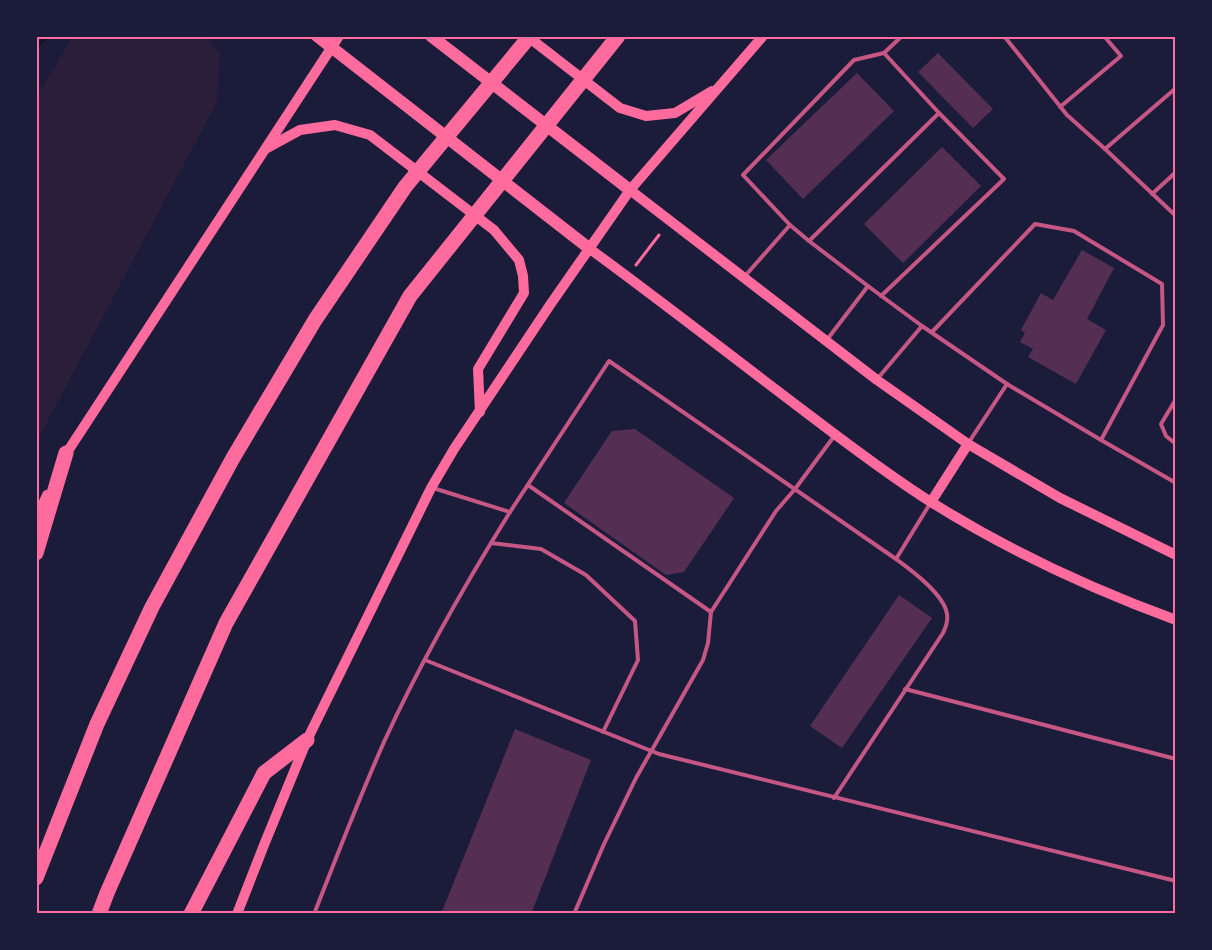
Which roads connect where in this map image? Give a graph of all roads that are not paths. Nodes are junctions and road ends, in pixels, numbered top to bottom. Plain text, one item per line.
1 (317, 36) edge
2 (339, 36) edge
3 (431, 36) edge
4 (529, 36) edge
5 (618, 36) edge
6 (763, 36) edge
7 (902, 36) edge
8 (1004, 36) edge
9 (1104, 36) edge
10 (331, 48) junction
11 (884, 53) junction
12 (719, 87) junction
13 (1176, 88) edge
14 (1060, 107) junction
15 (939, 113) junction
16 (266, 149) junction
17 (1105, 149) junction
18 (1176, 172) edge
19 (630, 190) junction
20 (1152, 194) junction
21 (1176, 216) edge
22 (790, 225) junction
23 (810, 241) junction
24 (590, 249) junction
25 (744, 278) junction
26 (868, 286) junction
27 (882, 296) junction
28 (922, 326) junction
29 (932, 332) junction
30 (826, 341) junction
31 (877, 380) junction
32 (1006, 384) junction
33 (1176, 399) edge
34 (1174, 403) edge
35 (480, 412) junction
36 (835, 435) junction
37 (1101, 440) junction
38 (968, 444) junction
39 (1176, 444) edge
40 (66, 453) junction
41 (1176, 483) edge
42 (528, 485) junction
43 (430, 488) junction
44 (795, 489) junction
45 (931, 502) junction
46 (510, 512) junction
47 (36, 520) edge
48 (491, 543) junction
49 (36, 553) edge
50 (1176, 555) edge
51 (896, 559) junction
52 (711, 612) junction
53 (1176, 620) edge
54 (425, 660) junction
55 (906, 689) junction
56 (603, 732) junction
57 (308, 740) junction
58 (650, 751) junction
59 (1176, 759) edge
60 (834, 798) junction
61 (39, 871) edge
62 (1176, 881) edge
63 (1176, 909) edge
64 (99, 914) edge
65 (191, 914) edge
66 (237, 914) edge
67 (314, 914) edge
68 (574, 914) edge
69 (1174, 914) edge

1 - 10 main road
2 - 10 main road
3 - 19 main road
4 - 12 main road
4 - 61 highway
5 - 64 highway
6 - 12 main road
7 - 11 lane
8 - 14 lane
9 - 14 lane
10 - 16 main road
10 - 24 main road
11 - 15 lane
11 - 22 lane
12 - 19 main road
13 - 17 lane
14 - 17 lane
15 - 23 lane
15 - 27 lane
16 - 35 main road
16 - 40 main road
17 - 20 lane
18 - 20 lane
19 - 24 main road
19 - 25 main road
20 - 21 lane
22 - 23 lane
22 - 25 lane
23 - 26 lane
24 - 35 main road
24 - 36 main road
25 - 30 main road
26 - 27 lane
26 - 30 lane
27 - 28 lane
28 - 29 lane
28 - 31 lane
29 - 32 lane
29 - 37 lane
30 - 31 main road
31 - 38 main road
32 - 37 lane
32 - 38 lane
33 - 34 lane
34 - 39 lane
35 - 43 main road
36 - 44 lane
36 - 45 main road
37 - 41 lane
38 - 45 main road
38 - 50 main road
40 - 47 main road
40 - 49 highway
42 - 44 lane
42 - 46 lane
42 - 52 lane
43 - 46 lane
43 - 57 main road
44 - 51 lane
44 - 52 lane
45 - 51 lane
45 - 53 main road
46 - 48 lane
48 - 54 lane
48 - 56 lane
51 - 55 lane
52 - 58 lane
54 - 56 lane
54 - 67 lane
55 - 59 lane
55 - 60 lane
56 - 58 lane
57 - 65 highway
57 - 66 main road
58 - 60 lane
58 - 68 lane
60 - 62 lane
63 - 69 lane

